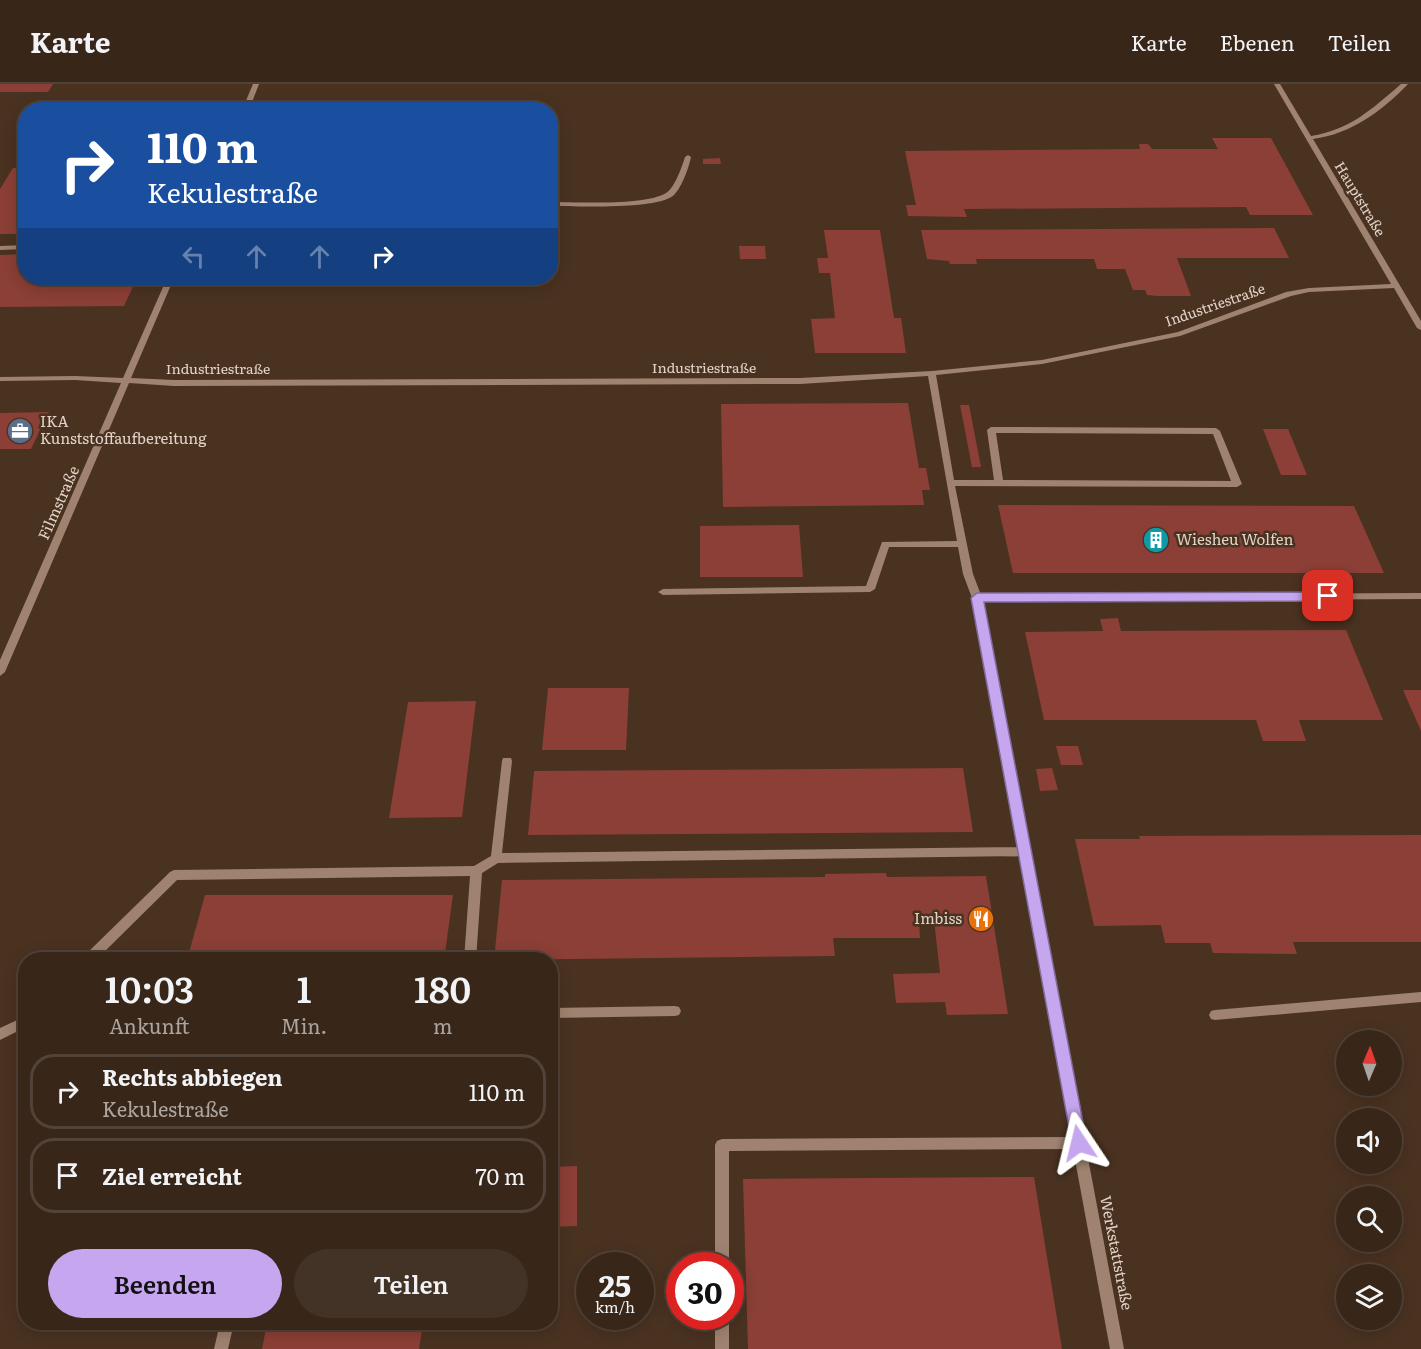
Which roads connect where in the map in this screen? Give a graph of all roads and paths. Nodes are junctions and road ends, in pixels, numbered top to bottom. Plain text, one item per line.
1 (256, 84) edge
2 (1276, 84) edge
3 (1405, 84) edge
4 (248, 102) edge
5 (1308, 138) junction
6 (688, 157) dead end
7 (558, 204) edge
8 (18, 247) edge
9 (0, 248) edge
10 (167, 285) edge
11 (1396, 286) junction
12 (1421, 328) edge
13 (932, 373) junction
14 (0, 379) edge
15 (127, 381) junction
16 (950, 483) junction
17 (999, 483) junction
18 (962, 544) junction
19 (663, 592) dead end
20 (1421, 596) edge
21 (977, 598) junction
22 (0, 672) edge
23 (507, 761) dead end
24 (1024, 851) junction
25 (496, 858) junction
26 (476, 871) junction
27 (96, 952) edge
28 (471, 952) edge
29 (1421, 997) edge
30 (675, 1011) dead end
31 (558, 1013) edge
32 (1215, 1015) dead end
33 (18, 1025) edge
34 (0, 1034) edge
35 (1079, 1143) junction
36 (722, 1252) edge
37 (225, 1330) edge
38 (722, 1330) edge
39 (221, 1349) edge
40 (722, 1349) edge
41 (1117, 1349) edge

1 - 4 street
2 - 5 street, Hauptstraße
3 - 5 street
5 - 11 street, Hauptstraße
6 - 7 street
8 - 9 street
10 - 15 street, Filmstraße
11 - 12 street, Hauptstraße
11 - 13 street, Industriestraße
13 - 15 street, Industriestraße
13 - 16 street, Werkstattstraße
14 - 15 street, Industriestraße
15 - 22 street, Filmstraße
16 - 17 street
16 - 18 street, Werkstattstraße
17 - 17 street
18 - 19 street
18 - 21 street, Werkstattstraße
20 - 21 street
21 - 24 street, Werkstattstraße
23 - 25 street
24 - 25 street
24 - 35 street, Werkstattstraße
25 - 26 street
26 - 27 street
26 - 28 street
29 - 32 street
30 - 31 street
33 - 34 street
35 - 36 street
35 - 41 street, Werkstattstraße
37 - 39 street
38 - 40 street

